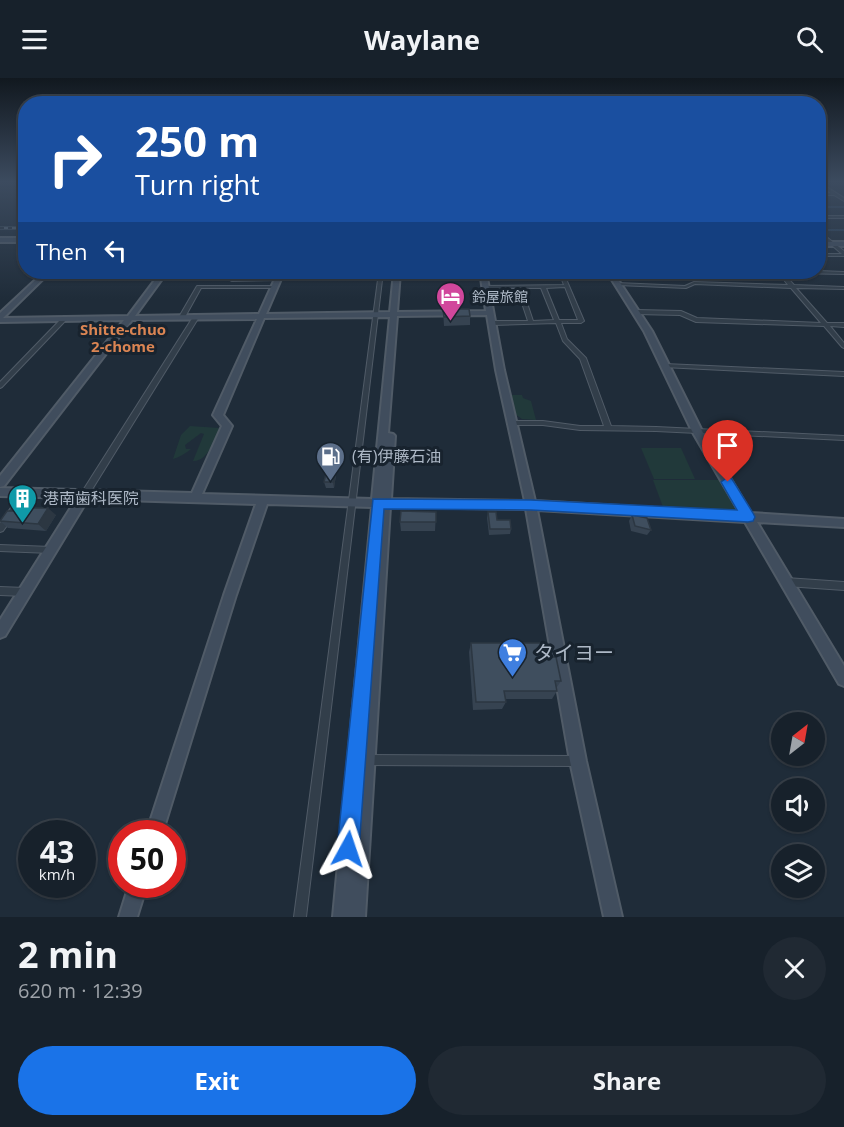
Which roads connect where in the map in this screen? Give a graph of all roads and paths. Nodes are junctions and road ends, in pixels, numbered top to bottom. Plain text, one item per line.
1 (826, 238) edge
2 (0, 241) edge
3 (18, 241) edge
4 (826, 245) edge
5 (834, 245) junction
6 (844, 245) edge
7 (844, 254) edge
8 (826, 255) edge
9 (826, 273) edge
10 (844, 273) edge
11 (40, 279) edge
12 (159, 279) edge
13 (278, 279) edge
14 (380, 279) edge
15 (398, 279) edge
16 (484, 279) edge
17 (564, 279) edge
18 (615, 279) edge
19 (786, 279) edge
20 (232, 280) dead end
21 (618, 284) junction
22 (519, 286) junction
23 (543, 286) junction
24 (566, 286) junction
25 (485, 287) junction
26 (793, 287) junction
27 (844, 288) edge
28 (636, 312) junction
29 (375, 314) junction
30 (396, 314) junction
31 (263, 316) junction
32 (182, 317) junction
33 (196, 317) junction
34 (0, 318) edge
35 (130, 318) junction
36 (491, 318) junction
37 (64, 319) junction
38 (531, 322) junction
39 (557, 322) junction
40 (825, 325) junction
41 (844, 325) edge
42 (844, 346) edge
43 (665, 366) junction
44 (844, 374) edge
45 (0, 386) edge
46 (513, 423) junction
47 (608, 428) junction
48 (697, 431) junction
49 (844, 438) edge
50 (0, 483) edge
51 (0, 492) edge
52 (26, 493) junction
53 (85, 495) junction
54 (195, 498) junction
55 (263, 500) junction
56 (351, 502) junction
57 (382, 503) junction
58 (531, 505) junction
59 (748, 517) junction
60 (844, 523) edge
61 (0, 529) edge
62 (0, 548) edge
63 (51, 550) junction
64 (786, 582) junction
65 (844, 586) edge
66 (0, 591) edge
67 (25, 592) junction
68 (0, 632) edge
69 (844, 679) edge
70 (361, 759) junction
71 (578, 761) junction
72 (158, 820) edge
73 (134, 898) edge
74 (616, 915) edge
75 (128, 917) edge
76 (300, 917) edge
77 (342, 917) edge
78 (356, 917) edge

1 - 5 street
2 - 3 street
4 - 5 street
5 - 6 street
5 - 7 street
7 - 8 street
9 - 10 street
11 - 34 street
12 - 35 street
13 - 20 street
13 - 31 street
13 - 32 street
14 - 29 street
15 - 30 street
16 - 25 street
17 - 24 street
18 - 21 street
19 - 26 street
21 - 26 street
21 - 28 street
22 - 23 street
22 - 25 street
22 - 38 street
23 - 24 street
23 - 39 street
24 - 39 street
25 - 36 street
26 - 27 street
26 - 40 street
28 - 40 street
28 - 43 street
29 - 30 street
29 - 31 street
29 - 56 street
30 - 36 street
30 - 57 street
31 - 33 street
31 - 54 street
32 - 33 street
32 - 35 street
33 - 53 street
34 - 37 street
35 - 37 street
35 - 50 street
36 - 38 street
36 - 46 street
37 - 45 street
38 - 39 street
39 - 47 street
40 - 41 street
40 - 42 street
43 - 44 street
43 - 48 street
46 - 47 street
46 - 58 street
47 - 48 street
48 - 49 street
48 - 59 street
51 - 52 street
52 - 53 street
52 - 61 street
53 - 54 street
53 - 63 street
54 - 55 street
55 - 56 street
55 - 72 street
56 - 57 street
56 - 76 street
57 - 58 street
57 - 70 street
58 - 59 street
58 - 71 street
59 - 60 street
59 - 64 street
62 - 63 street
63 - 67 street
64 - 65 street
64 - 69 street
66 - 67 street
67 - 68 street
70 - 71 street
70 - 77 street
70 - 78 street
71 - 74 street
73 - 75 street

